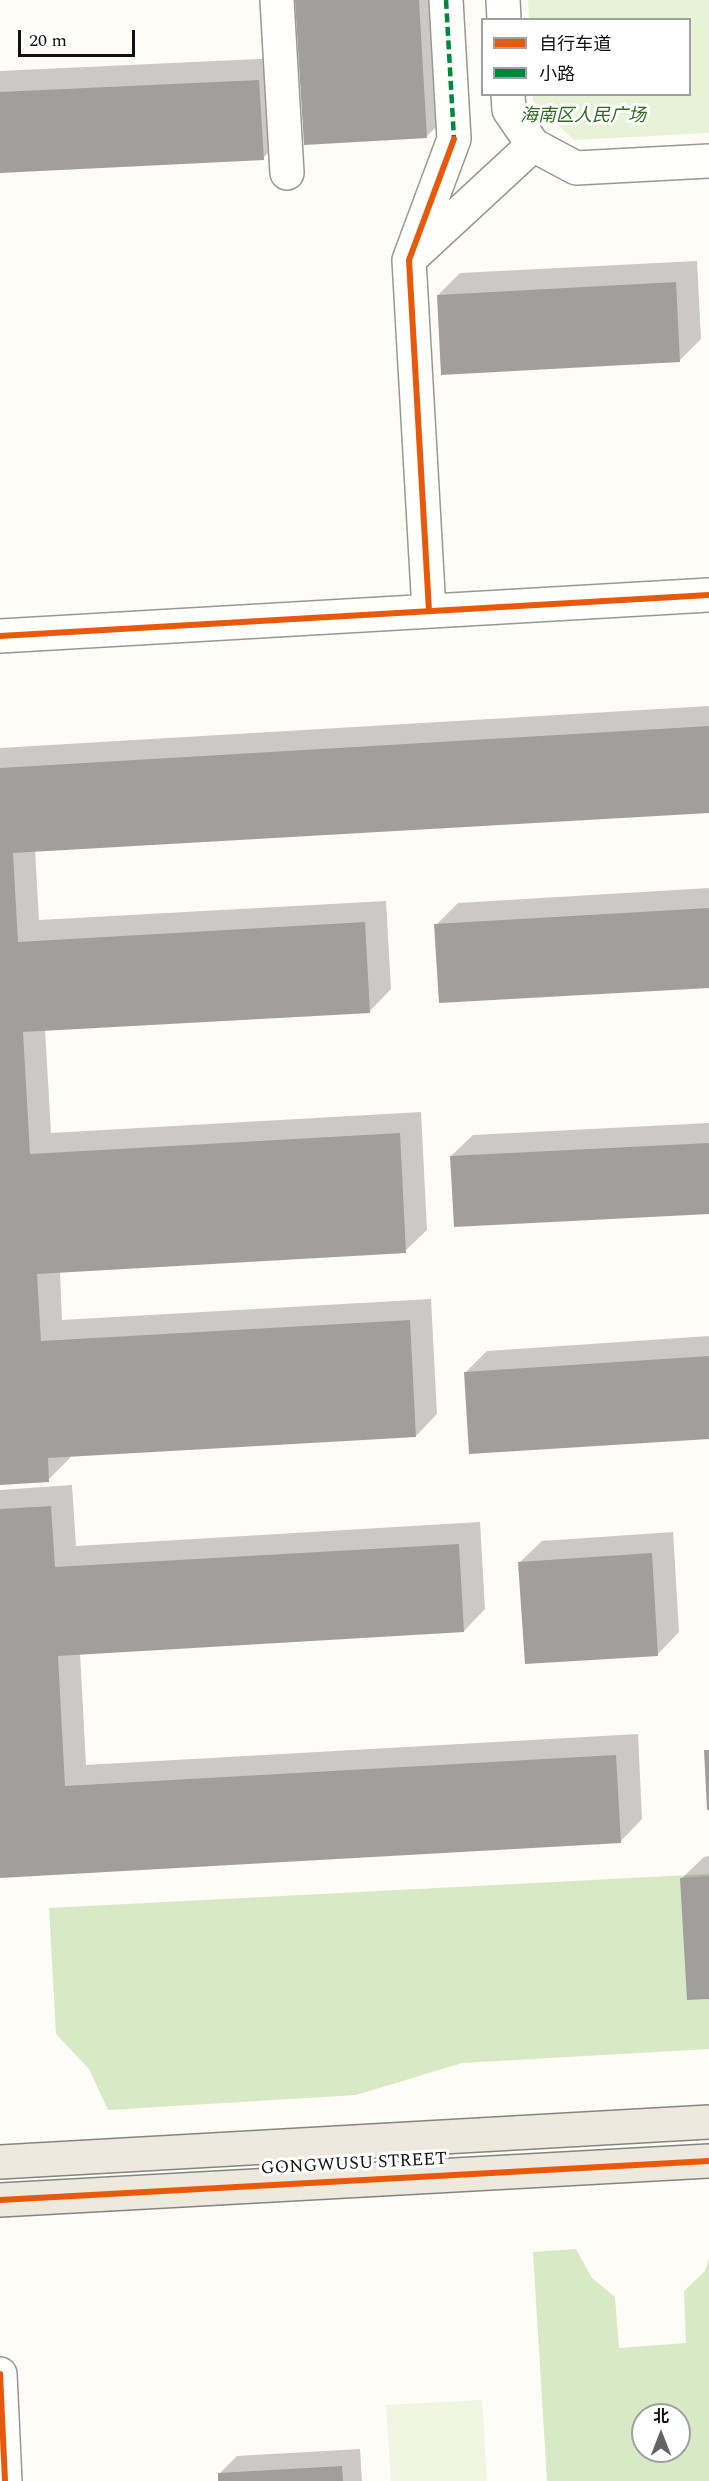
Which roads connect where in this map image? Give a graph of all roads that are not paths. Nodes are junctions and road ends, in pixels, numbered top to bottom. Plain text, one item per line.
1 (277, 0) edge
2 (447, 0) edge
3 (503, 0) edge
4 (504, 18) edge
5 (508, 96) edge
6 (533, 145) junction
7 (709, 161) edge
8 (287, 173) dead end
9 (409, 260) junction
10 (709, 595) edge
11 (429, 611) junction
12 (0, 636) edge
13 (709, 2122) edge
14 (709, 2161) edge
15 (0, 2162) edge
16 (0, 2200) edge
17 (0, 2373) edge
18 (5, 2481) edge

1 - 8 street
2 - 9 street
3 - 4 street
5 - 6 street
6 - 7 street
6 - 9 street
9 - 11 street
10 - 11 street
11 - 12 street
13 - 15 main road, GONGWUSU STREET
14 - 16 main road, GONGWUSU STREET
17 - 18 street

